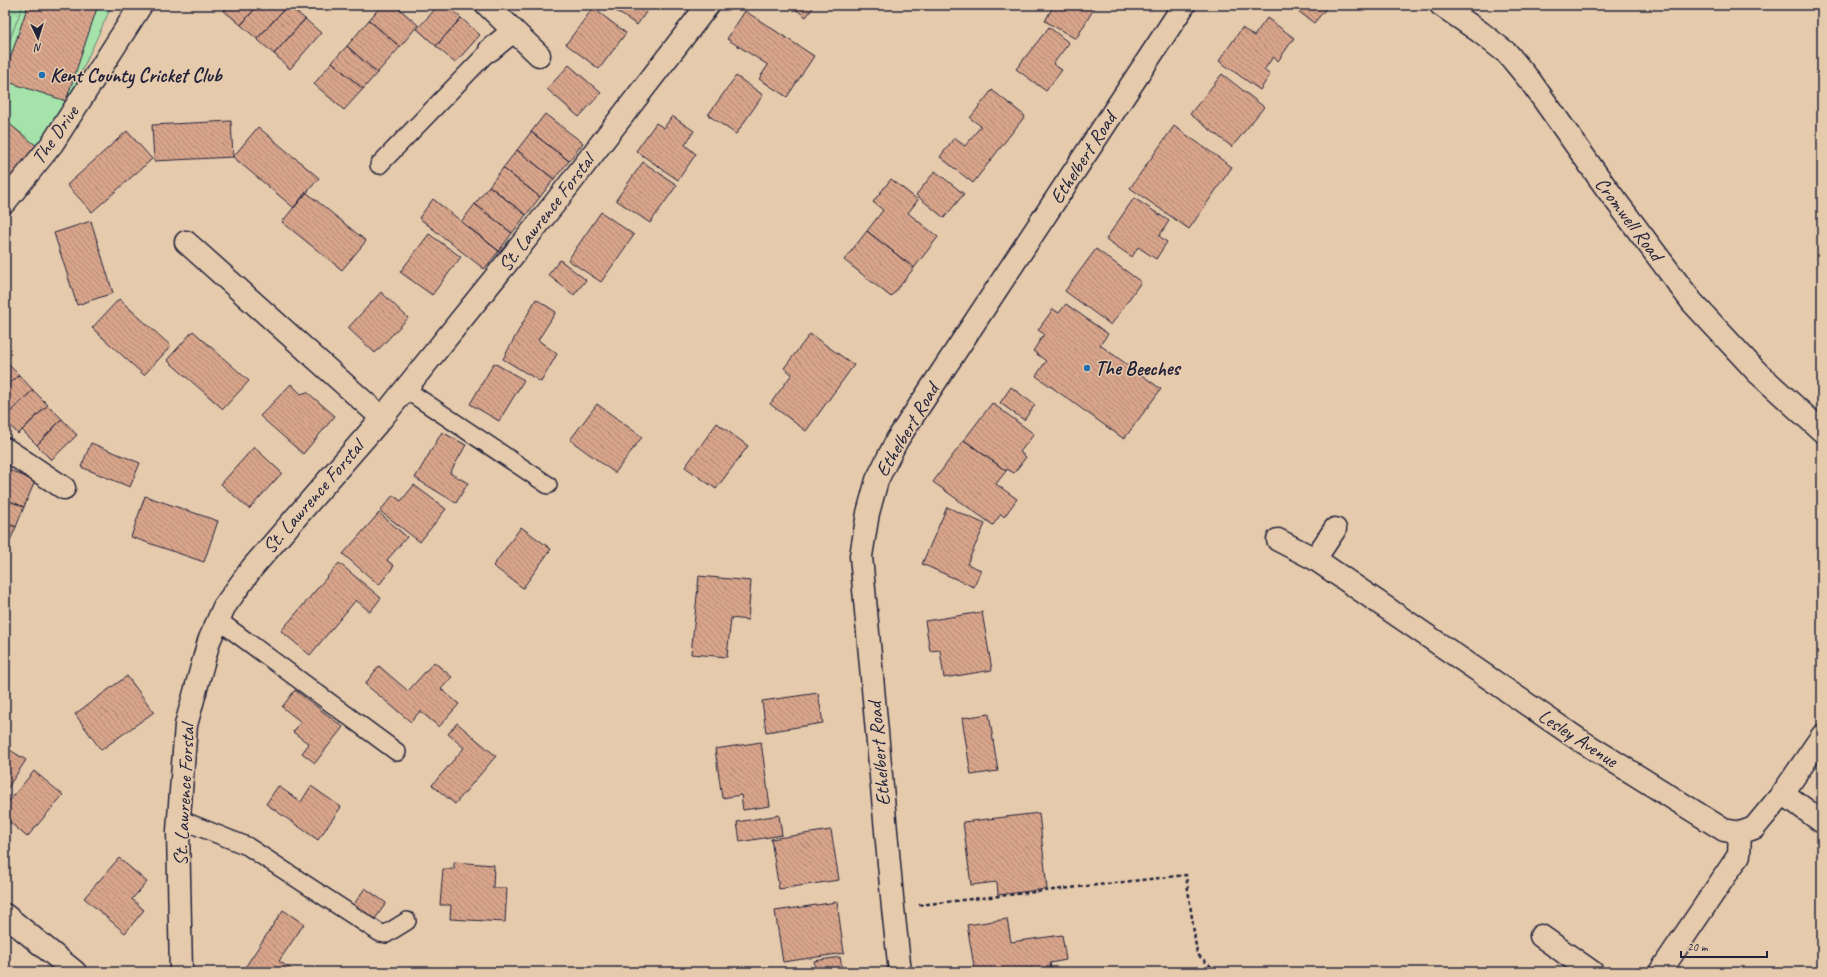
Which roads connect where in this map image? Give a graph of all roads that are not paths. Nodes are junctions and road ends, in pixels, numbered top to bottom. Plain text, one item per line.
1 (141, 5) edge
2 (487, 5) edge
3 (708, 5) edge
4 (1184, 5) edge
5 (1440, 5) edge
6 (513, 31) junction
7 (490, 50) joint
8 (539, 55) dead end
9 (379, 165) dead end
10 (5, 202) edge
11 (186, 242) dead end
12 (405, 389) junction
13 (382, 418) junction
14 (1822, 431) edge
15 (5, 448) edge
16 (548, 485) dead end
17 (64, 488) dead end
18 (1335, 529) dead end
19 (1278, 540) dead end
20 (1315, 559) junction
21 (218, 620) junction
22 (1822, 736) edge
23 (397, 752) dead end
24 (1783, 794) junction
25 (179, 819) junction
26 (1822, 822) edge
27 (1740, 833) junction
28 (5, 915) edge
29 (407, 921) dead end
30 (1541, 936) dead end
31 (75, 972) edge
32 (181, 972) edge
33 (900, 972) edge
34 (1592, 972) edge
35 (1660, 972) edge

1 - 10 street, The Drive
2 - 6 street
3 - 12 street, St. Lawrence Forstal
4 - 33 street, Ethelbert Road
5 - 14 street, Cromwell Road
6 - 7 street
6 - 8 street
7 - 9 lane
11 - 13 street
12 - 13 street, St. Lawrence Forstal
12 - 16 lane
13 - 21 street, St. Lawrence Forstal
15 - 17 street
18 - 20 street
19 - 20 street, Lesley Avenue
20 - 27 street, Lesley Avenue
21 - 23 lane
21 - 25 street, St. Lawrence Forstal
22 - 24 street
24 - 26 street
24 - 27 street
25 - 29 lane
25 - 32 street, St. Lawrence Forstal
27 - 35 street
28 - 31 street
30 - 34 street

